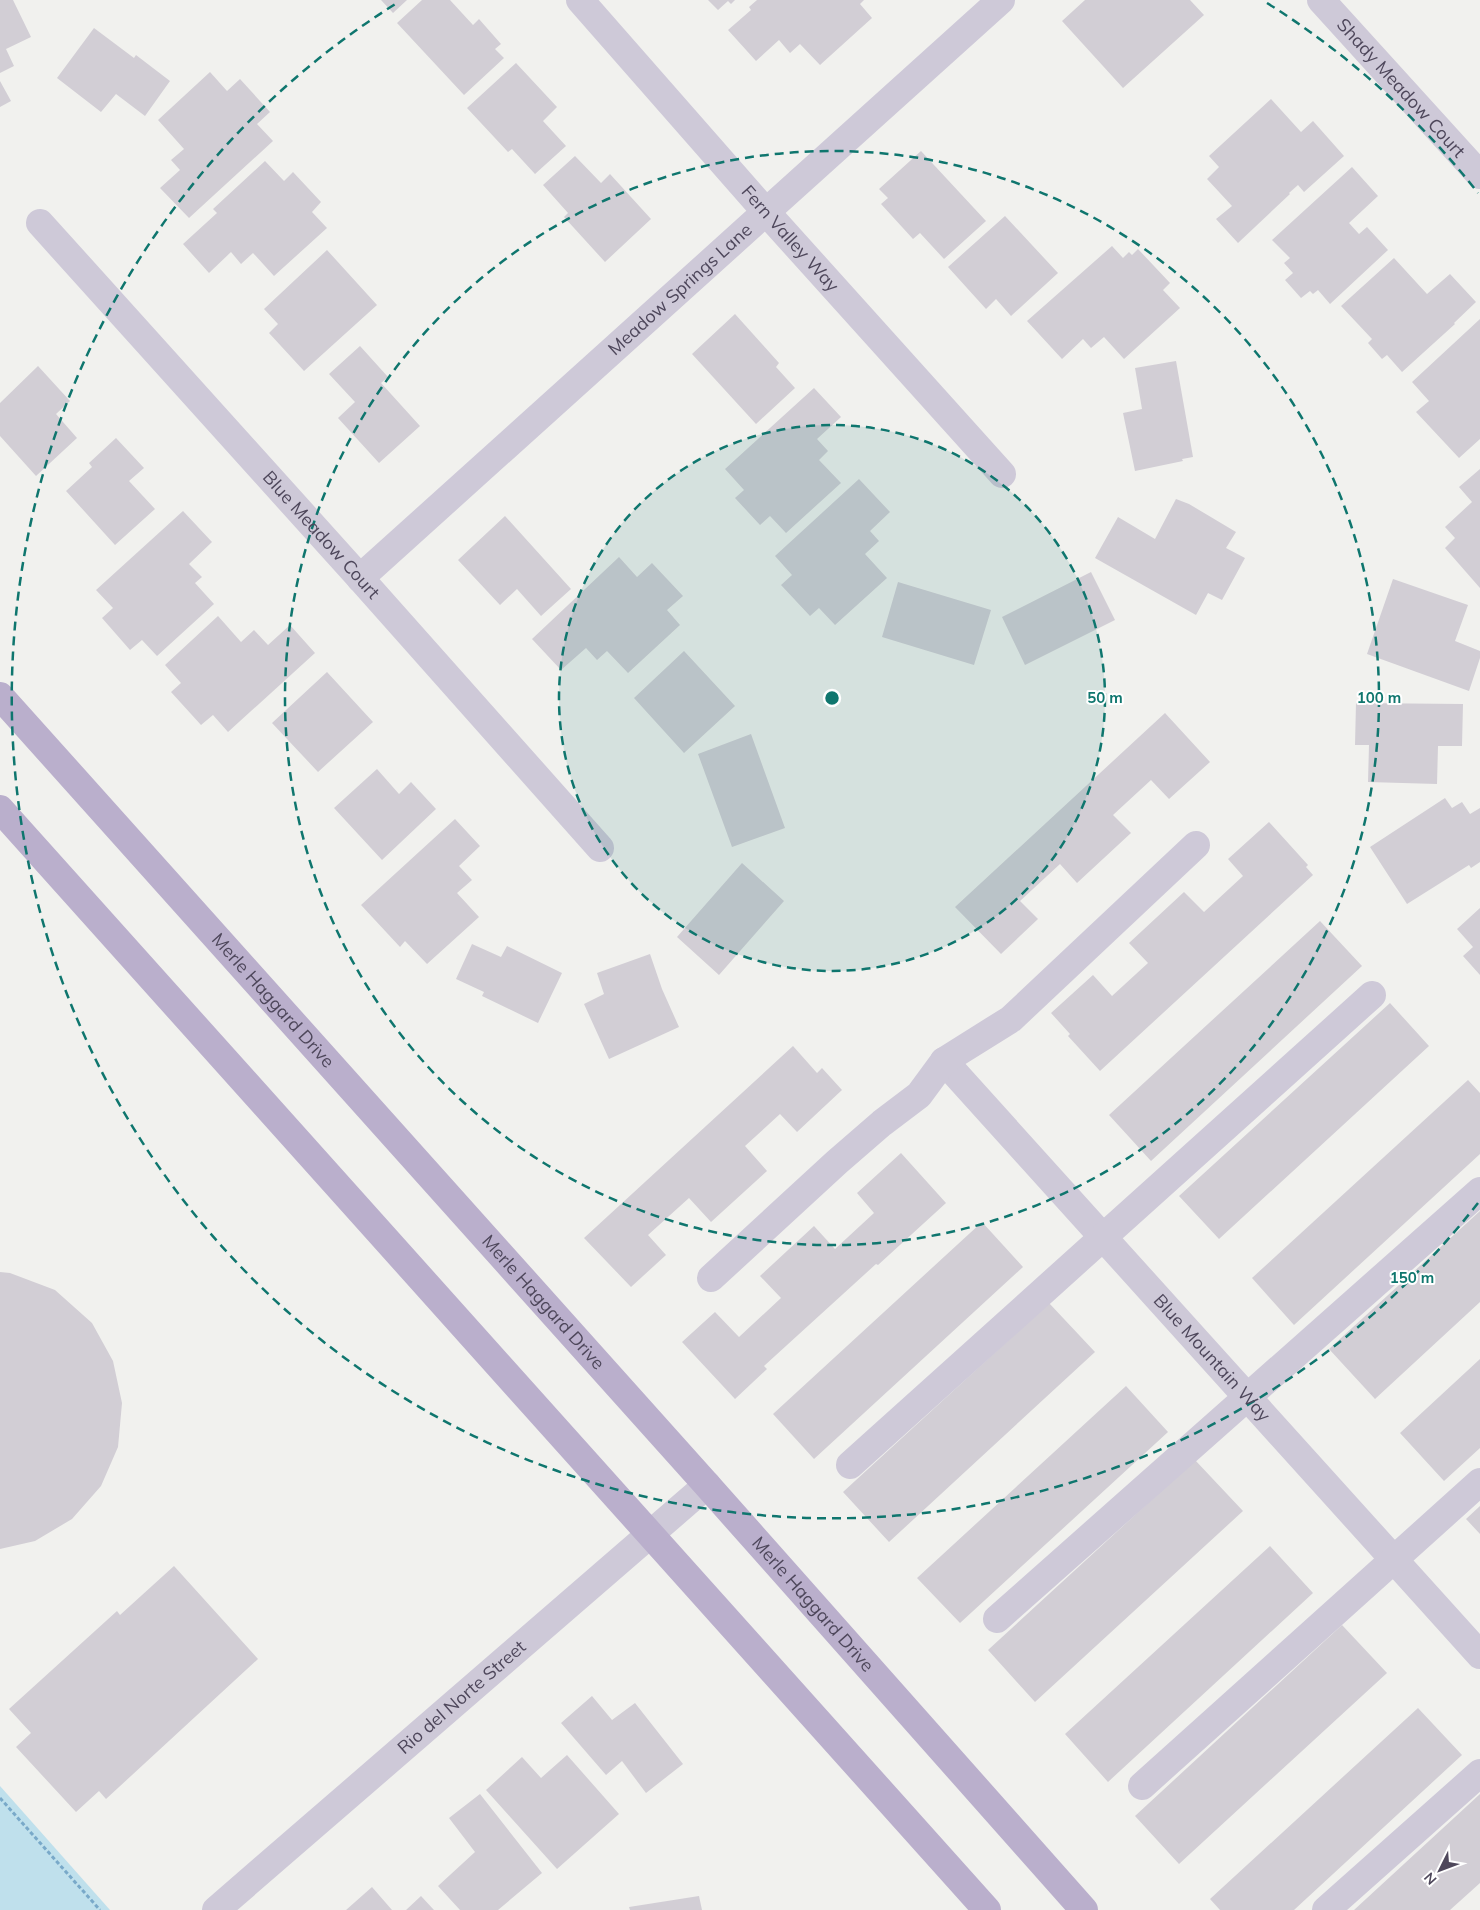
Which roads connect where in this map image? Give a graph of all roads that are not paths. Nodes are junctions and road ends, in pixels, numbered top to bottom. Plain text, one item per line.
1 (580, 0) edge
2 (1001, 0) edge
3 (1321, 0) edge
4 (1480, 175) edge
5 (766, 212) junction
6 (40, 223) dead end
7 (1002, 474) dead end
8 (360, 578) junction
9 (0, 696) edge
10 (0, 809) edge
11 (1196, 845) dead end
12 (600, 848) dead end
13 (1372, 995) dead end
14 (944, 1061) junction
15 (1480, 1191) edge
16 (1104, 1238) junction
17 (711, 1278) dead end
18 (1247, 1397) junction
19 (850, 1465) dead end
20 (1480, 1482) edge
21 (708, 1485) junction
22 (650, 1535) junction
23 (1394, 1560) junction
24 (997, 1619) dead end
25 (1480, 1655) edge
26 (1480, 1773) edge
27 (1142, 1786) dead end
28 (216, 1910) edge
29 (987, 1910) edge
30 (1084, 1910) edge
31 (1326, 1910) edge

1 - 5 street, Fern Valley Way
2 - 5 street, Meadow Springs Lane
3 - 4 street, Shady Meadow Court
5 - 7 street, Fern Valley Way
5 - 8 street, Meadow Springs Lane
6 - 8 street, Blue Meadow Court
8 - 12 street, Blue Meadow Court
9 - 21 main road, Merle Haggard Drive
10 - 22 main road
11 - 14 street
13 - 16 street
14 - 16 street, Blue Mountain Way
14 - 17 street
15 - 18 street
16 - 18 street, Blue Mountain Way
16 - 19 street
18 - 23 street, Blue Mountain Way
18 - 24 street
20 - 23 street
21 - 22 street, Rio del Norte Street
21 - 30 main road, Merle Haggard Drive
22 - 28 street, Rio del Norte Street
22 - 29 main road
23 - 25 street, Blue Mountain Way
23 - 27 street
26 - 31 street

